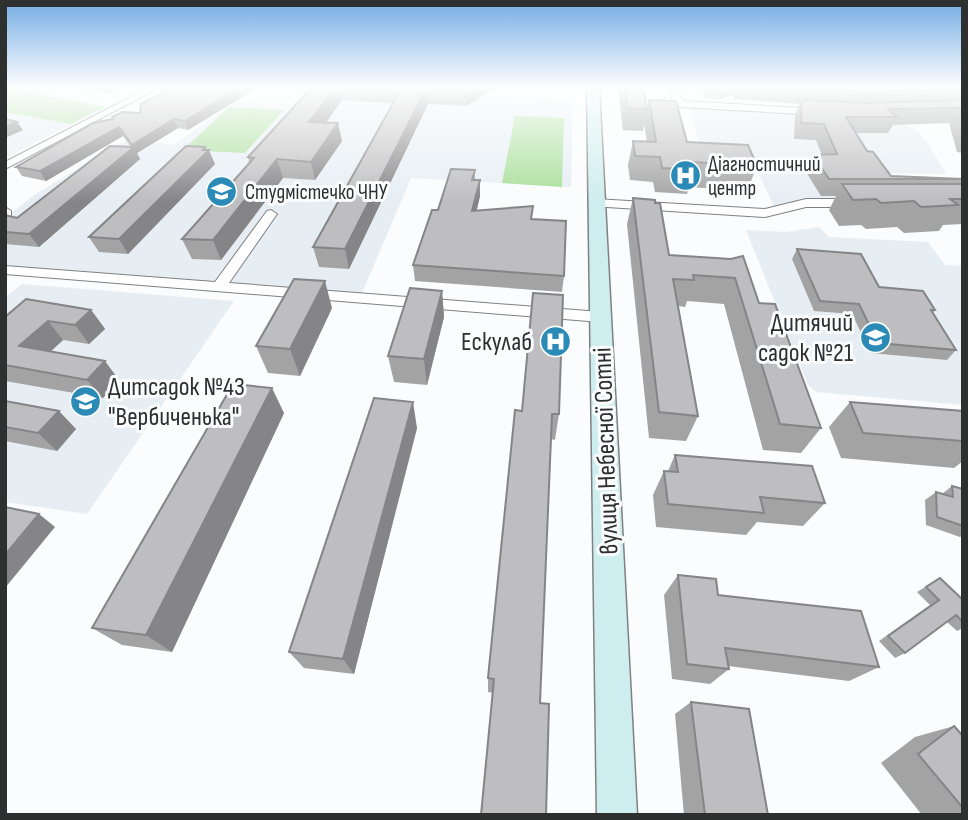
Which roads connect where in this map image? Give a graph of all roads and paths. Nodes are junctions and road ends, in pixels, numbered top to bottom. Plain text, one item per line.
1 (83, 125) edge
2 (594, 125) edge
3 (5, 166) edge
4 (595, 203) junction
5 (865, 203) edge
6 (5, 211) edge
7 (271, 214) dead end
8 (5, 226) edge
9 (5, 270) edge
10 (219, 286) junction
11 (601, 317) junction
12 (617, 815) edge

1 - 3 street
2 - 4 street, вулиця Небесної Сотні
4 - 5 street
4 - 11 street, вулиця Небесної Сотні
6 - 8 street
7 - 10 street
9 - 10 street
10 - 11 street
11 - 12 street, вулиця Небесної Сотні

